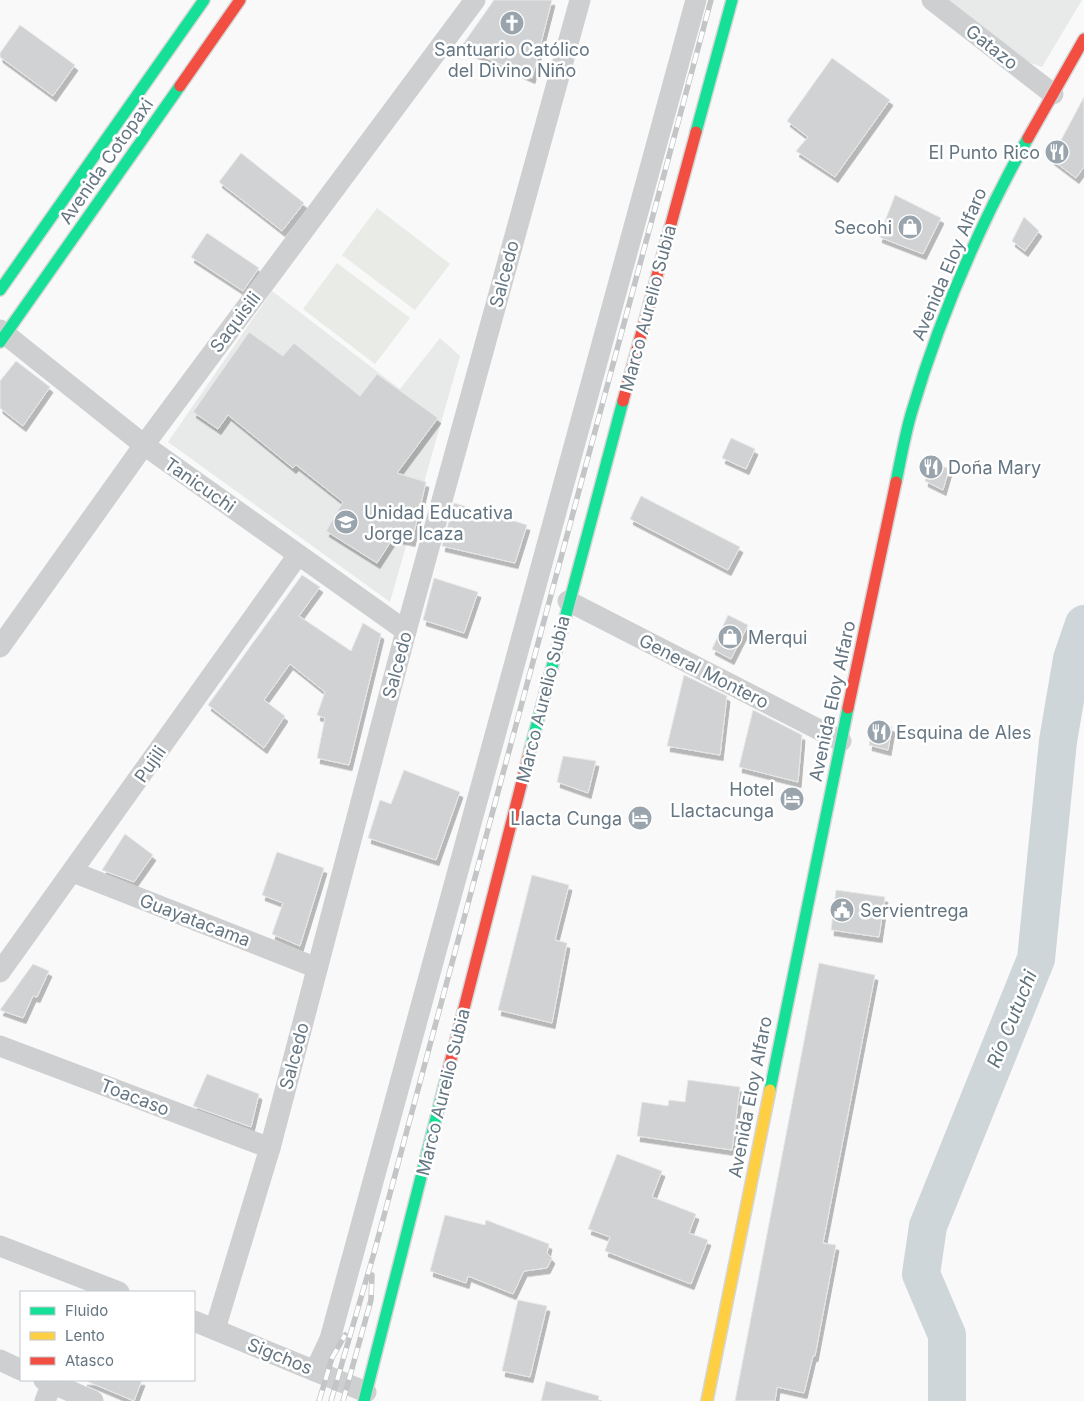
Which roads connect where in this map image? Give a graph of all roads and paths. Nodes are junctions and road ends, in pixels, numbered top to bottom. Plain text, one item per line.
1 (204, 0) edge
2 (240, 0) edge
3 (475, 0) edge
4 (580, 0) edge
5 (696, 0) edge
6 (732, 0) edge
7 (932, 0) edge
8 (182, 31) junction
9 (1084, 39) edge
10 (207, 47) junction
11 (1052, 94) junction
12 (0, 290) edge
13 (2, 335) edge
14 (144, 445) junction
15 (298, 555) junction
16 (568, 601) junction
17 (406, 631) junction
18 (0, 647) edge
19 (841, 741) junction
20 (73, 872) junction
21 (317, 968) junction
22 (0, 972) edge
23 (0, 1046) edge
24 (270, 1148) junction
25 (0, 1246) edge
26 (116, 1291) edge
27 (195, 1321) edge
28 (215, 1329) junction
29 (0, 1360) edge
30 (20, 1370) edge
31 (316, 1371) junction
32 (47, 1388) edge
33 (365, 1396) edge
34 (93, 1401) edge
35 (707, 1401) edge

1 - 8 main road, Avenida Cotopaxi
2 - 10 main road, Avenida Cotopaxi
3 - 14 street, Saquisili
4 - 17 street, Salcedo
5 - 31 street, Marco Aurelio Subia
6 - 16 main road, Marco Aurelio Subia
7 - 11 street, Gatazo
8 - 10 main road
8 - 12 main road, Avenida Cotopaxi
9 - 11 main road, Avenida Eloy Alfaro
10 - 13 main road, Avenida Cotopaxi
11 - 19 main road, Avenida Eloy Alfaro
13 - 14 street, Tanicuchi
14 - 15 street, Tanicuchi
14 - 18 street, Saquisili
15 - 17 street, Tanicuchi
15 - 20 street, Pujili
16 - 19 street, General Montero
16 - 33 main road, Marco Aurelio Subia
17 - 21 street, Salcedo
19 - 35 main road, Avenida Eloy Alfaro
20 - 21 street, Guayatacama
20 - 22 street, Pujili
21 - 24 street, Salcedo
23 - 24 street, Toacaso
24 - 28 street, Salcedo
25 - 26 street
27 - 28 street, Sigchos
28 - 31 street, Sigchos
29 - 30 street
31 - 33 street, Sigchos
32 - 34 street

